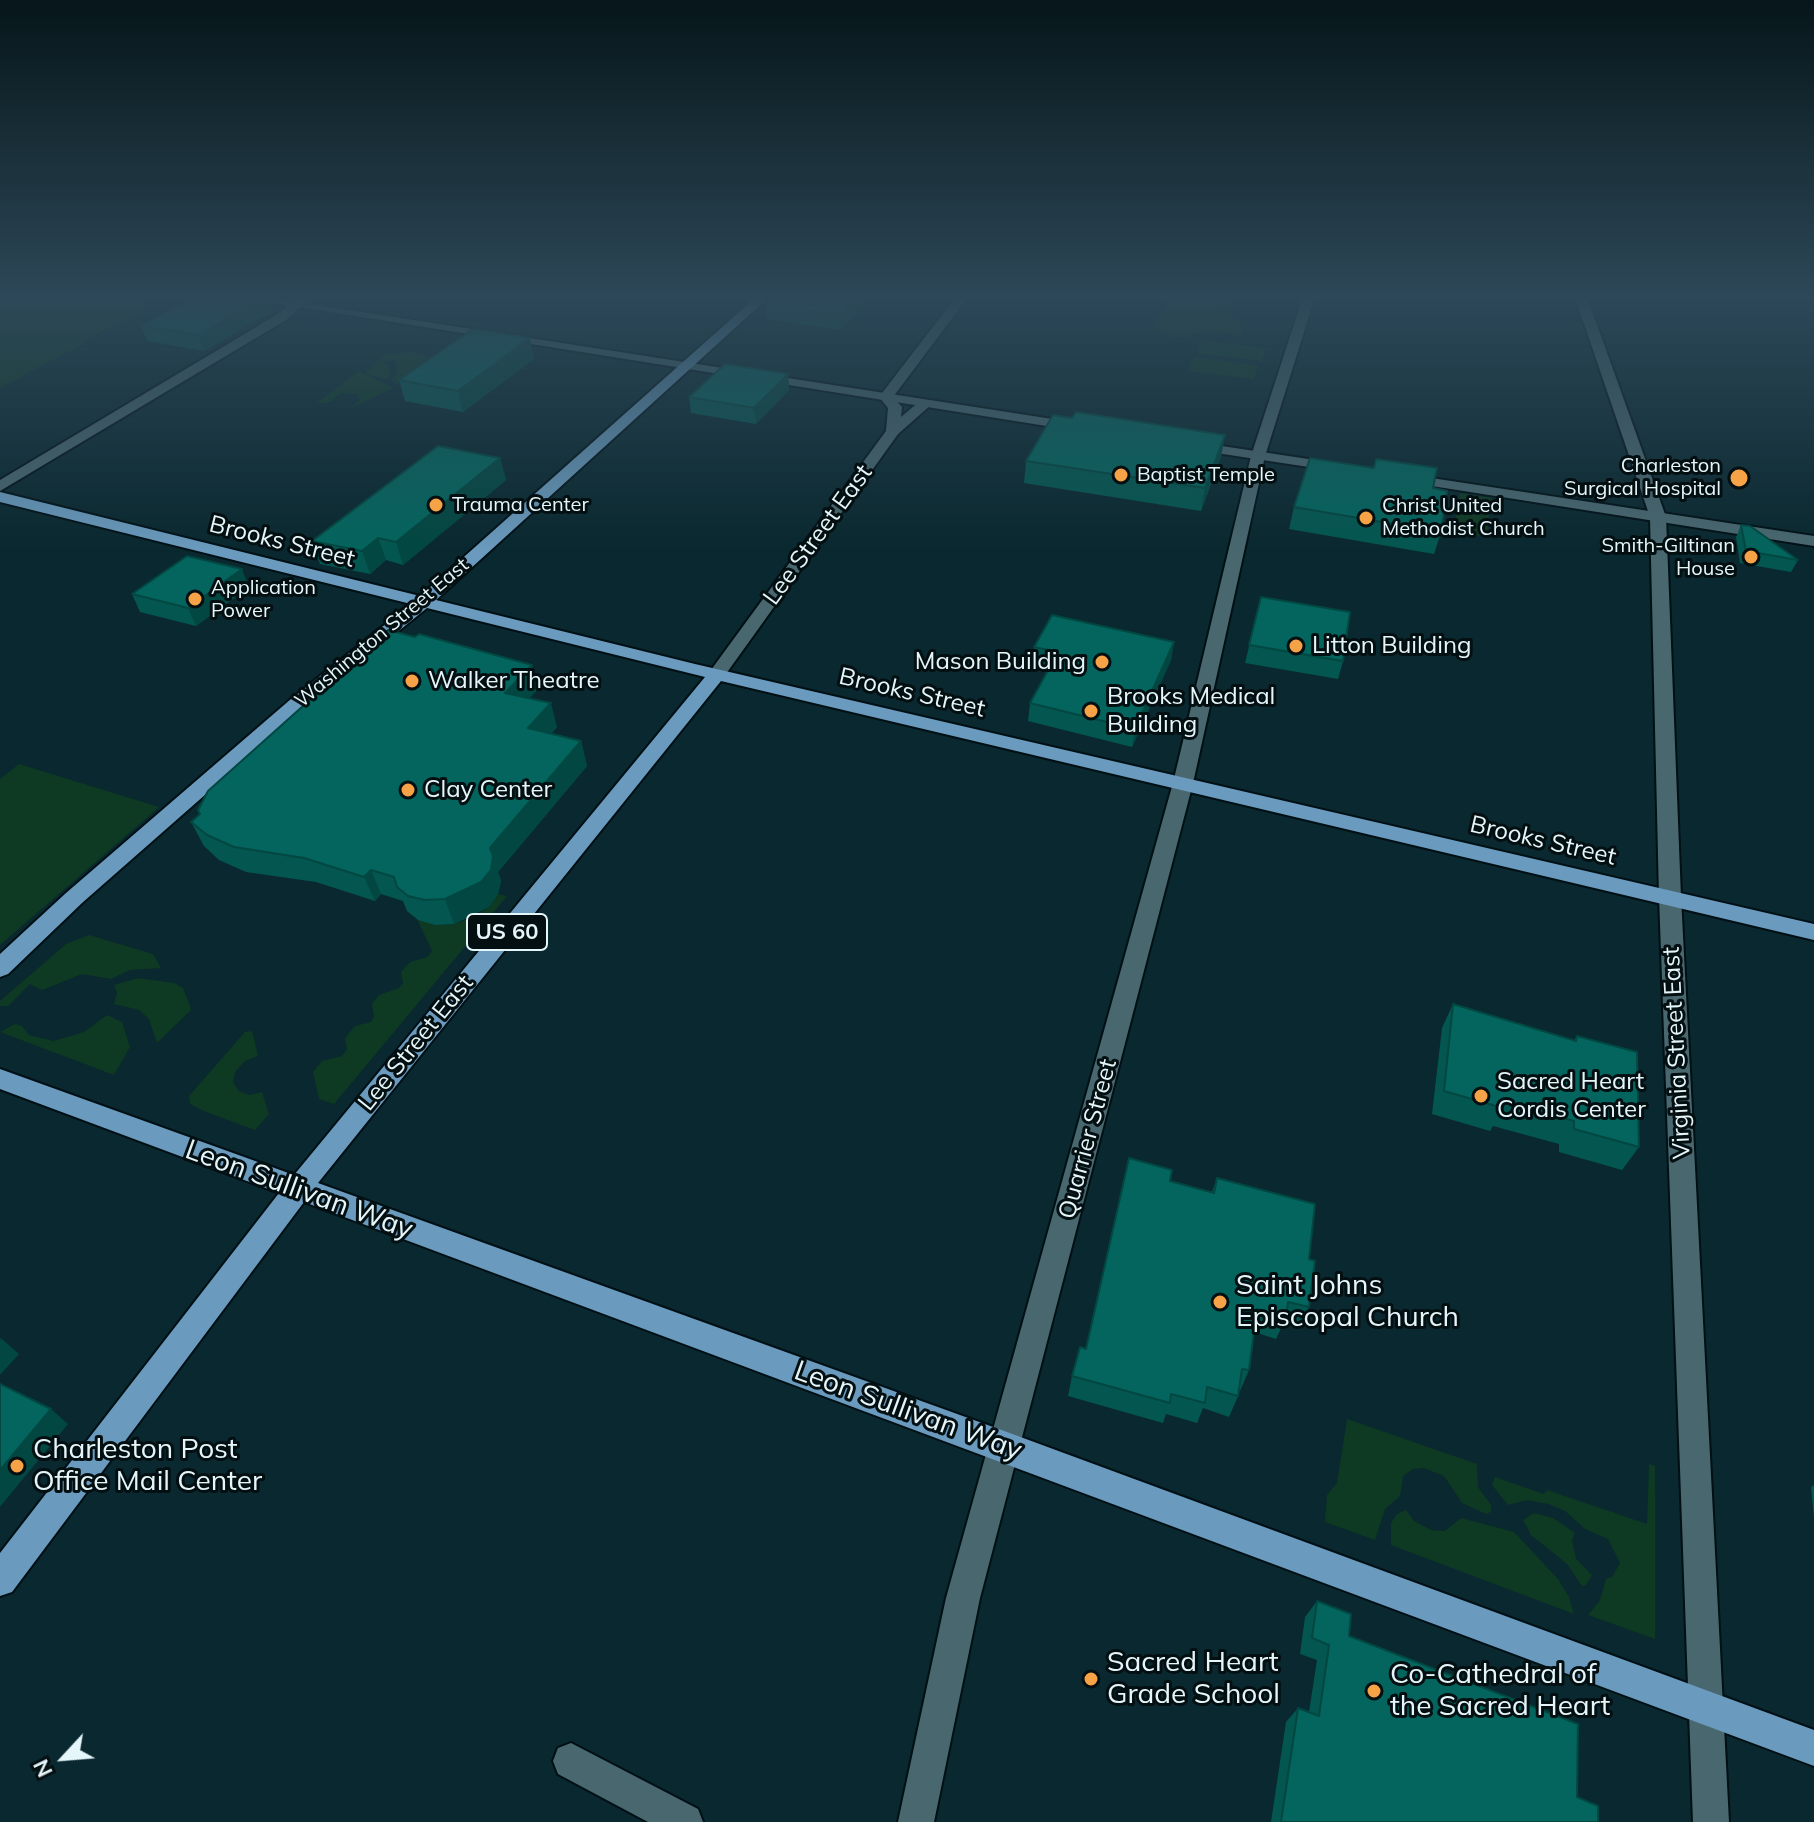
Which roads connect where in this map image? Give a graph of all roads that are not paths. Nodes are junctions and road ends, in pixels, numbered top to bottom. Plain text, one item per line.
1 (172, 382) edge
2 (664, 382) edge
3 (787, 382) edge
4 (897, 382) edge
5 (1282, 382) edge
6 (1611, 382) edge
7 (886, 397) junction
8 (925, 404) junction
9 (1092, 429) edge
10 (893, 431) junction
11 (1185, 444) edge
12 (1258, 456) junction
13 (41, 459) junction
14 (0, 469) edge
15 (1357, 471) edge
16 (1388, 475) edge
17 (0, 486) edge
18 (0, 497) edge
19 (1658, 517) junction
20 (1814, 541) edge
21 (422, 603) junction
22 (717, 674) junction
23 (1183, 783) junction
24 (1670, 897) junction
25 (1814, 932) edge
26 (0, 968) edge
27 (0, 1079) edge
28 (297, 1190) junction
29 (1007, 1447) junction
30 (0, 1580) edge
31 (1707, 1709) junction
32 (1814, 1748) edge
33 (571, 1761) dead end
34 (685, 1822) edge
35 (916, 1822) edge
36 (1711, 1822) edge

1 - 13 main road
2 - 21 main road, Washington Street East
3 - 7 main road
4 - 7 main road
5 - 12 main road, Quarrier Street
6 - 19 main road, Virginia Street East
7 - 8 main road
7 - 10 main road
8 - 9 main road
8 - 10 main road, Lee Street East
10 - 22 main road, Lee Street East
11 - 12 main road
12 - 15 main road
12 - 23 main road, Quarrier Street
13 - 14 main road
13 - 17 main road
16 - 19 main road
18 - 21 main road, Brooks Street
19 - 20 main road
19 - 24 main road, Virginia Street East
21 - 22 main road, Brooks Street
21 - 26 main road, Washington Street East
22 - 23 main road, Brooks Street
22 - 28 main road, Lee Street East / US 60
23 - 24 main road, Brooks Street
23 - 29 main road, Quarrier Street
24 - 25 main road, Brooks Street
24 - 31 main road, Virginia Street East
27 - 28 main road, Leon Sullivan Way
28 - 29 main road, Leon Sullivan Way
28 - 30 main road, Lee Street East / US 60
29 - 31 main road, Leon Sullivan Way
29 - 35 main road, Quarrier Street
31 - 32 main road, Leon Sullivan Way
31 - 36 main road, Virginia Street East
33 - 34 main road

